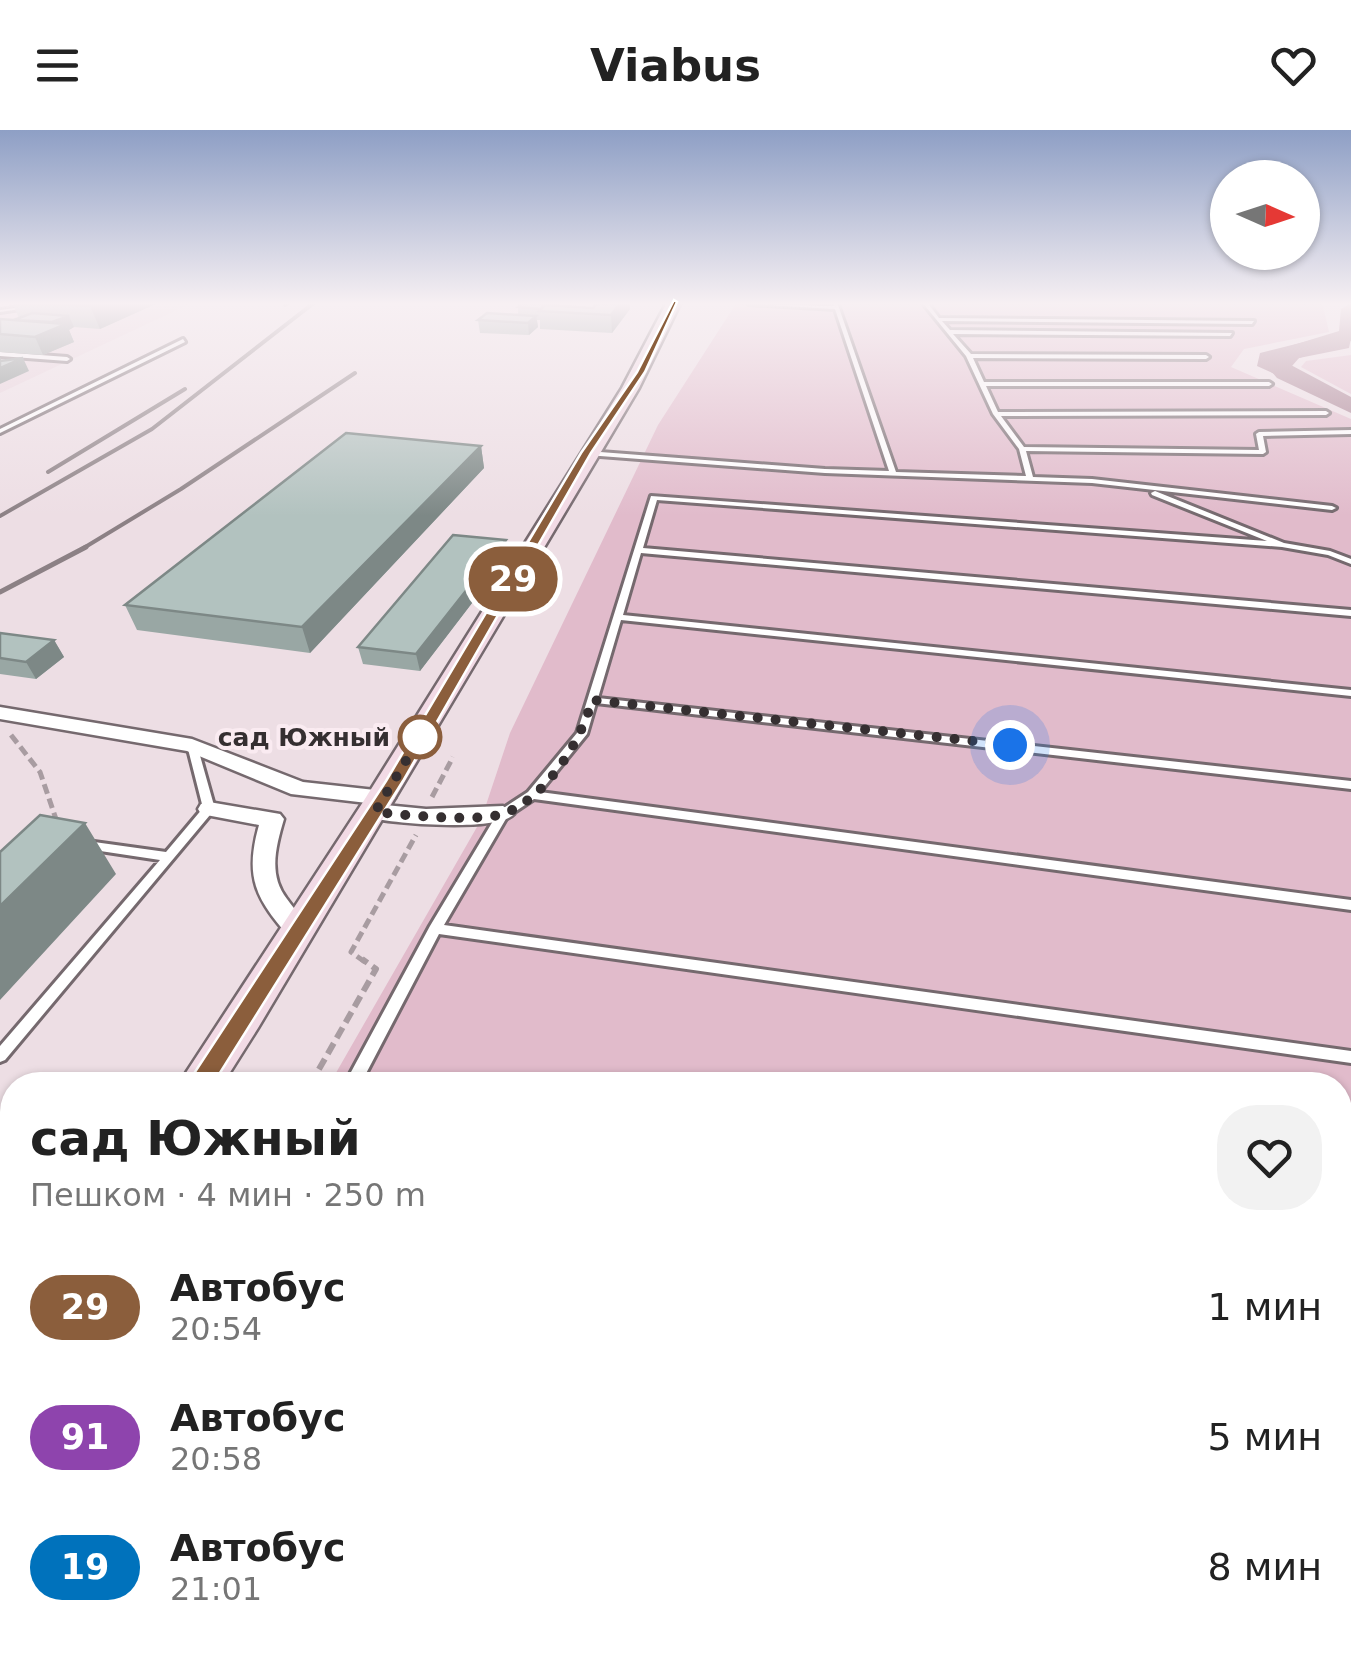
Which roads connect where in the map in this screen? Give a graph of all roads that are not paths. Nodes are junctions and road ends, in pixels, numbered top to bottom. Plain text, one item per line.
1 (118, 373) edge
2 (640, 373) edge
3 (859, 373) edge
4 (978, 373) edge
5 (984, 384) junction
6 (1269, 384) dead end
7 (1326, 413) dead end
8 (996, 414) junction
9 (0, 431) edge
10 (1351, 432) edge
11 (1022, 448) junction
12 (586, 453) junction
13 (893, 473) junction
14 (1030, 476) junction
15 (1139, 487) junction
16 (1332, 508) dead end
17 (1282, 545) junction
18 (638, 550) junction
19 (1351, 562) edge
20 (1351, 614) edge
21 (618, 617) junction
22 (1351, 692) edge
23 (592, 700) junction
24 (0, 713) edge
25 (192, 745) junction
26 (1351, 785) edge
27 (299, 789) junction
28 (532, 796) junction
29 (379, 805) junction
30 (209, 809) junction
31 (504, 814) junction
32 (272, 819) junction
33 (64, 841) edge
34 (169, 857) junction
35 (1351, 906) edge
36 (435, 928) junction
37 (300, 932) junction
38 (0, 1056) edge
39 (1351, 1057) edge
40 (208, 1072) edge
41 (359, 1072) edge

1 - 9 lane
2 - 12 main road
3 - 13 lane
4 - 5 lane
5 - 6 lane
5 - 8 lane
7 - 8 lane
8 - 11 lane
10 - 11 lane
11 - 14 lane
12 - 13 lane
12 - 29 main road
13 - 14 lane
14 - 15 lane
15 - 16 lane
15 - 17 lane
17 - 18 lane
17 - 19 lane
18 - 20 lane
18 - 21 lane
21 - 22 lane
21 - 23 lane
23 - 26 lane
23 - 28 lane
24 - 25 street
25 - 27 street
25 - 30 lane
27 - 29 street
27 - 32 street
28 - 31 lane
28 - 35 lane
29 - 31 street
29 - 37 main road
30 - 32 street
30 - 34 lane
31 - 36 lane
32 - 37 street
33 - 34 lane
34 - 38 lane
36 - 39 lane
36 - 41 lane
37 - 40 main road

